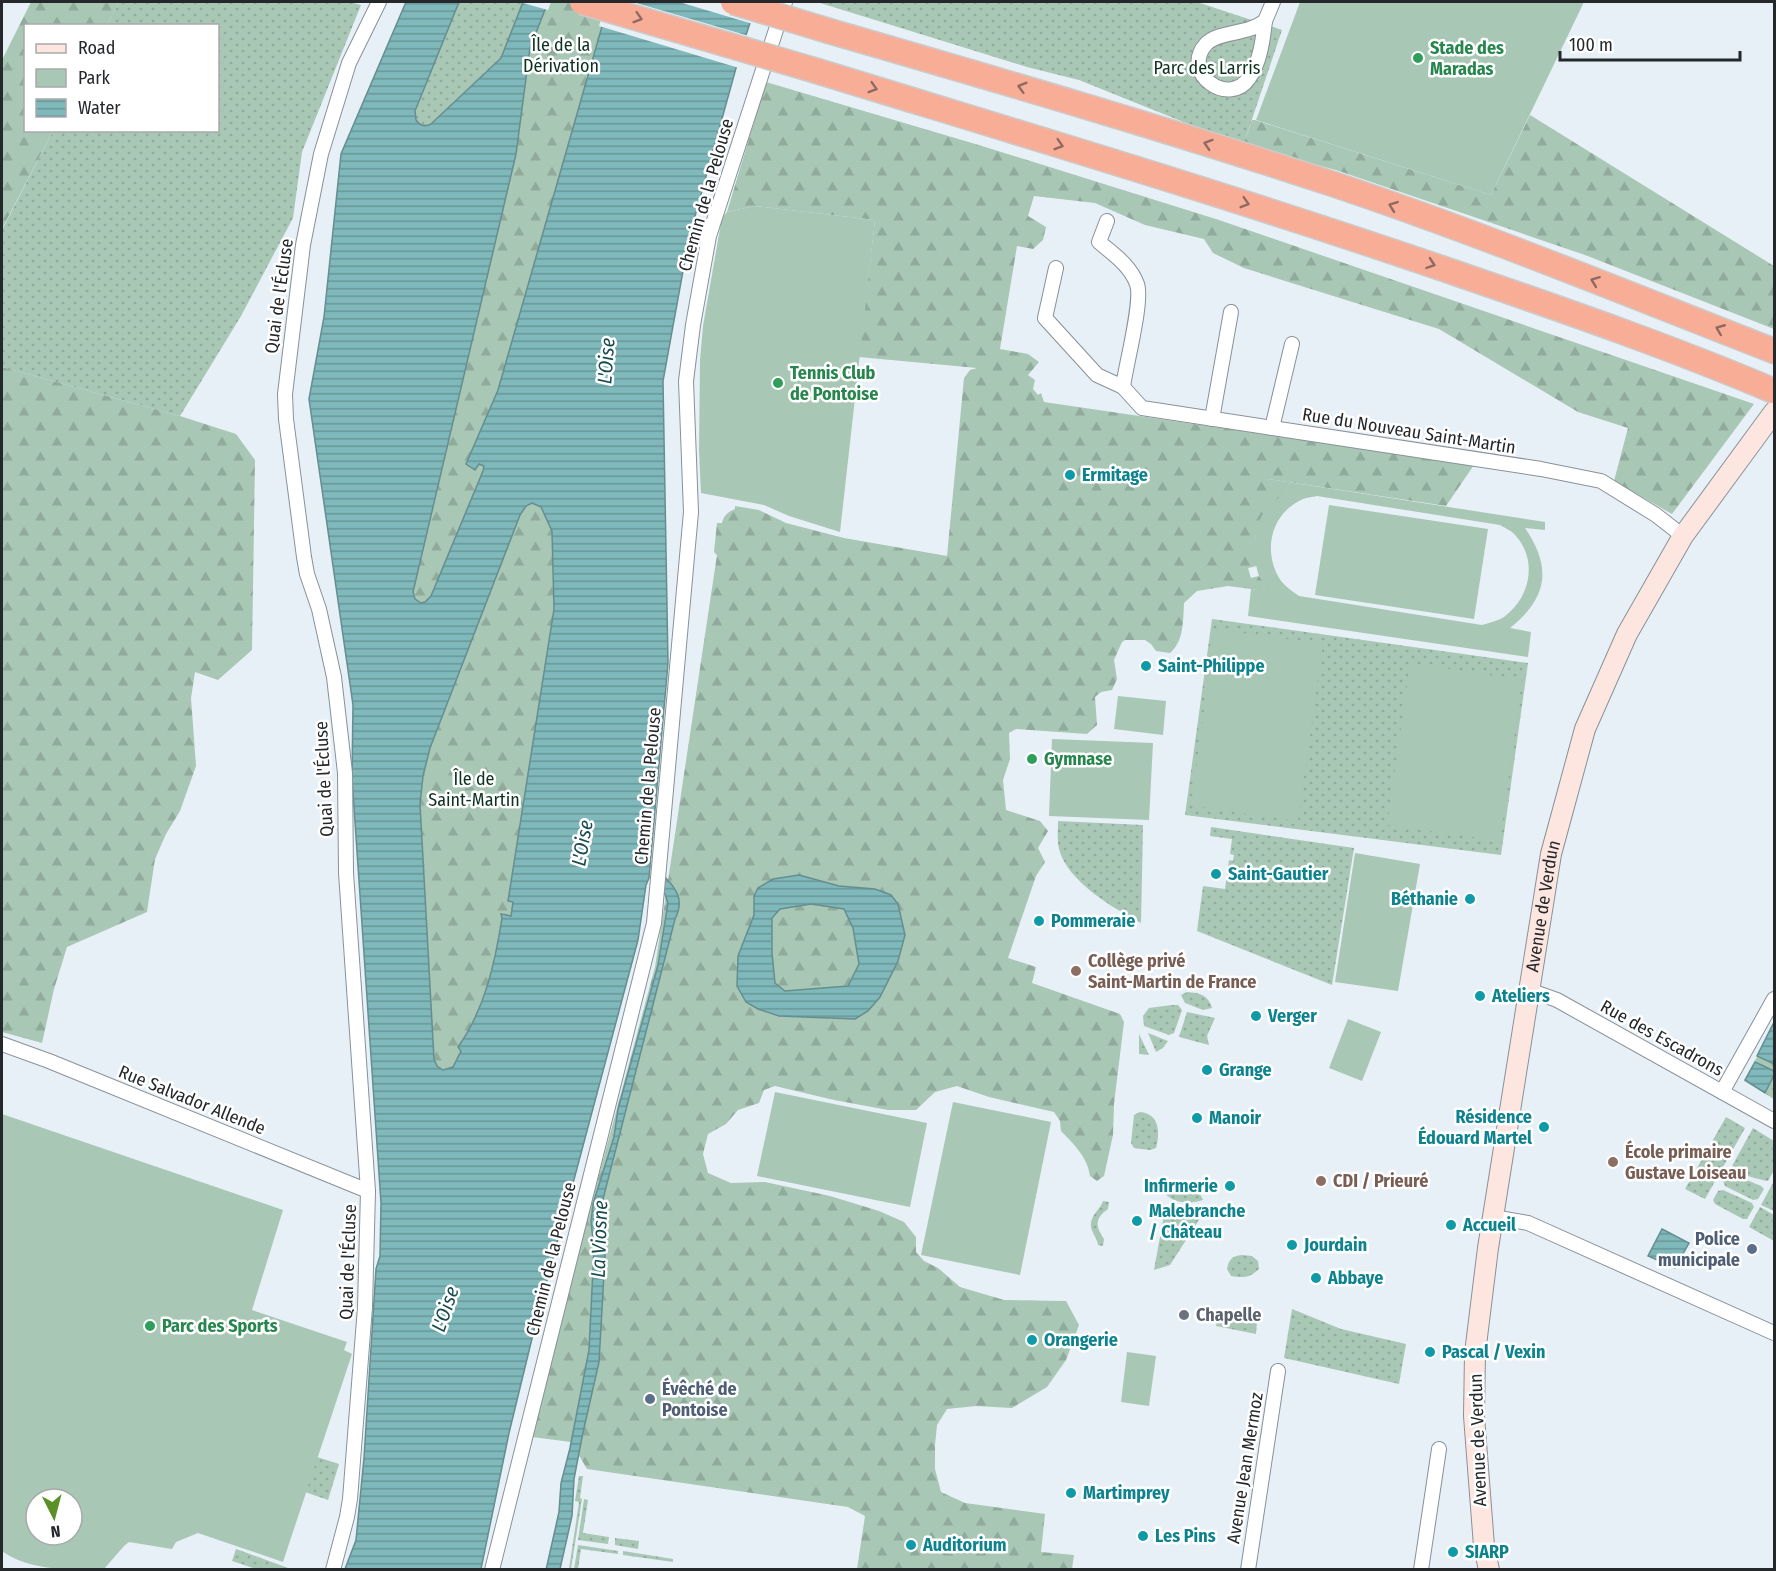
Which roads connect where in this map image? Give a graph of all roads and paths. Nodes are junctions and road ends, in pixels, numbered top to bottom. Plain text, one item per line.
1 (379, 2) edge
2 (582, 2) edge
3 (733, 2) edge
4 (785, 2) edge
5 (1273, 2) edge
6 (1265, 21) junction
7 (1107, 222) dead end
8 (1056, 268) dead end
9 (1231, 312) dead end
10 (1292, 344) dead end
11 (1774, 351) edge
12 (1124, 387) junction
13 (1774, 391) edge
14 (1771, 417) edge
15 (1212, 419) junction
16 (1272, 428) junction
17 (1683, 536) junction
18 (1529, 990) junction
19 (1774, 999) edge
20 (2, 1044) edge
21 (1722, 1092) junction
22 (1774, 1121) edge
23 (369, 1191) junction
24 (1493, 1216) junction
25 (1774, 1333) edge
26 (1278, 1371) dead end
27 (1439, 1449) dead end
28 (1484, 1546) junction
29 (333, 1569) edge
30 (492, 1569) edge
31 (1248, 1569) edge
32 (1421, 1569) edge
33 (1480, 1569) edge
34 (1489, 1569) edge

1 - 23 street, Quai de l'Écluse
2 -> 13 highway, bridge
11 -> 3 highway, bridge
4 - 30 street, Chemin de la Pelouse
5 - 6 street
6 - 6 street
7 - 12 street
8 - 12 street
9 - 15 street
10 - 16 street
12 - 15 street, Rue du Nouveau Saint-Martin
14 - 17 main road, Avenue de Verdun
15 - 16 street, Rue du Nouveau Saint-Martin
16 - 17 street, Rue du Nouveau Saint-Martin
17 - 18 main road, Avenue de Verdun
18 - 21 street, Rue des Escadrons
18 - 24 main road, Avenue de Verdun
19 - 21 street
20 - 23 street, Rue Salvador Allende
21 - 22 street, Rue des Escadrons
23 - 29 street, Quai de l'Écluse
24 - 25 street
24 - 28 main road, Avenue de Verdun
26 - 31 street, Avenue Jean Mermoz
27 - 32 street
28 - 33 main road, Avenue de Verdun
28 - 34 main road, Avenue de Verdun

